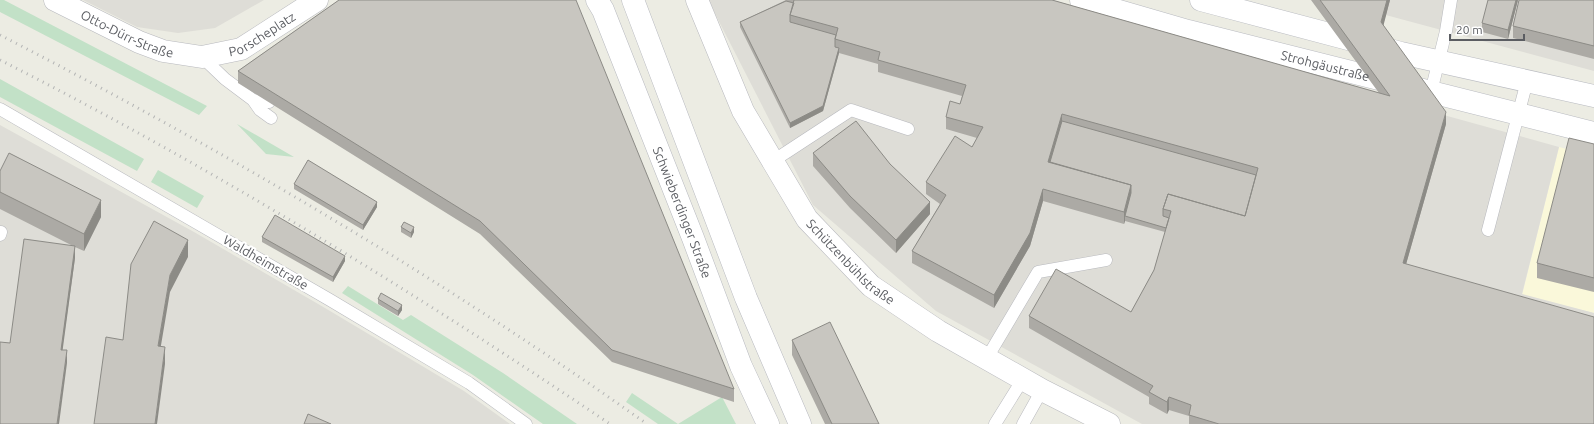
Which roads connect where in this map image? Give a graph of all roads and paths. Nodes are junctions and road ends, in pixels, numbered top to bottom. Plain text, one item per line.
1 (55, 0) edge
2 (317, 0) edge
3 (597, 0) edge
4 (634, 0) edge
5 (697, 0) edge
6 (1081, 0) edge
7 (1201, 0) edge
8 (1451, 0) edge
9 (202, 57) junction
10 (1439, 62) junction
11 (1527, 81) junction
12 (1431, 92) junction
13 (1594, 96) edge
14 (253, 100) junction
15 (269, 102) edge
16 (0, 109) edge
17 (1519, 114) junction
18 (271, 118) dead end
19 (908, 129) dead end
20 (1594, 133) edge
21 (773, 161) junction
22 (1488, 230) dead end
23 (1106, 260) dead end
24 (987, 358) junction
25 (1023, 379) junction
26 (1042, 390) junction
27 (526, 424) edge
28 (768, 424) edge
29 (800, 424) edge
30 (995, 424) edge
31 (1023, 424) edge
32 (1109, 424) edge

1 - 9 main road, Otto-Dürr-Straße
2 - 9 main road, Porscheplatz
3 - 28 main road, Schwieberdinger Straße
4 - 29 main road
5 - 21 main road, Schützenbühlstraße
6 - 12 main road, Strohgäustraße
7 - 10 main road
8 - 10 lane
9 - 14 lane
10 - 11 main road
10 - 12 lane
11 - 13 main road
11 - 17 lane
12 - 17 main road, Strohgäustraße
14 - 15 lane
14 - 18 lane
16 - 27 lane, Waldheimstraße
17 - 20 main road, Strohgäustraße
17 - 22 lane
19 - 21 lane
21 - 24 main road, Schützenbühlstraße
23 - 24 lane
24 - 25 main road, Schützenbühlstraße
25 - 26 main road, Schützenbühlstraße
25 - 30 lane
26 - 31 lane
26 - 32 main road, Schützenbühlstraße

